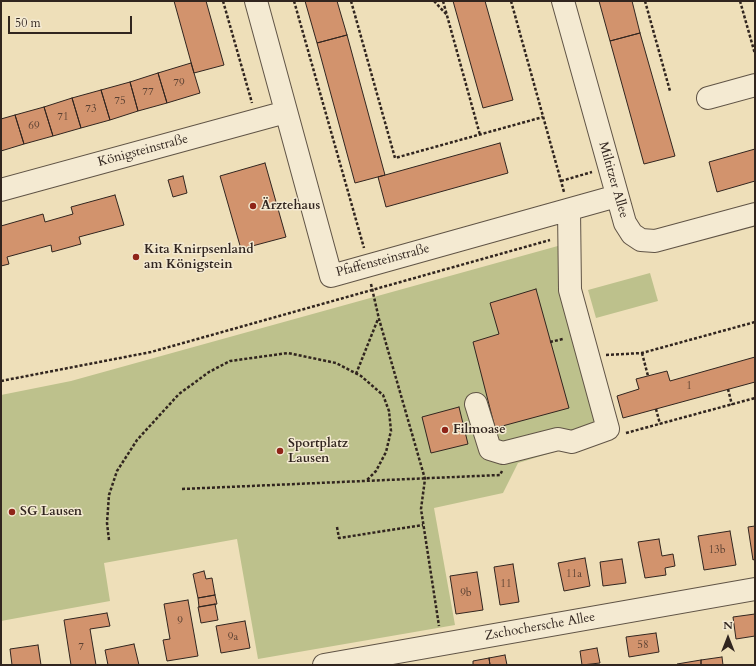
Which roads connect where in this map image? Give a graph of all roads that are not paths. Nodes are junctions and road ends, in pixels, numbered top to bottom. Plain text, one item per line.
1 (256, 1) edge
2 (563, 1) edge
3 (755, 85) edge
4 (708, 98) dead end
5 (286, 112) junction
6 (1, 190) edge
7 (617, 196) junction
8 (569, 210) junction
9 (755, 214) edge
10 (476, 404) dead end
11 (755, 589) edge
12 (324, 665) edge

1 - 5 street, Pfaffensteinstraße
2 - 7 street, Miltitzer Allee
3 - 4 street
5 - 6 street, Königsteinstraße
5 - 8 street, Pfaffensteinstraße
7 - 8 street, Pfaffensteinstraße
7 - 9 street, Miltitzer Allee
8 - 10 street
11 - 12 street, Zschochersche Allee

